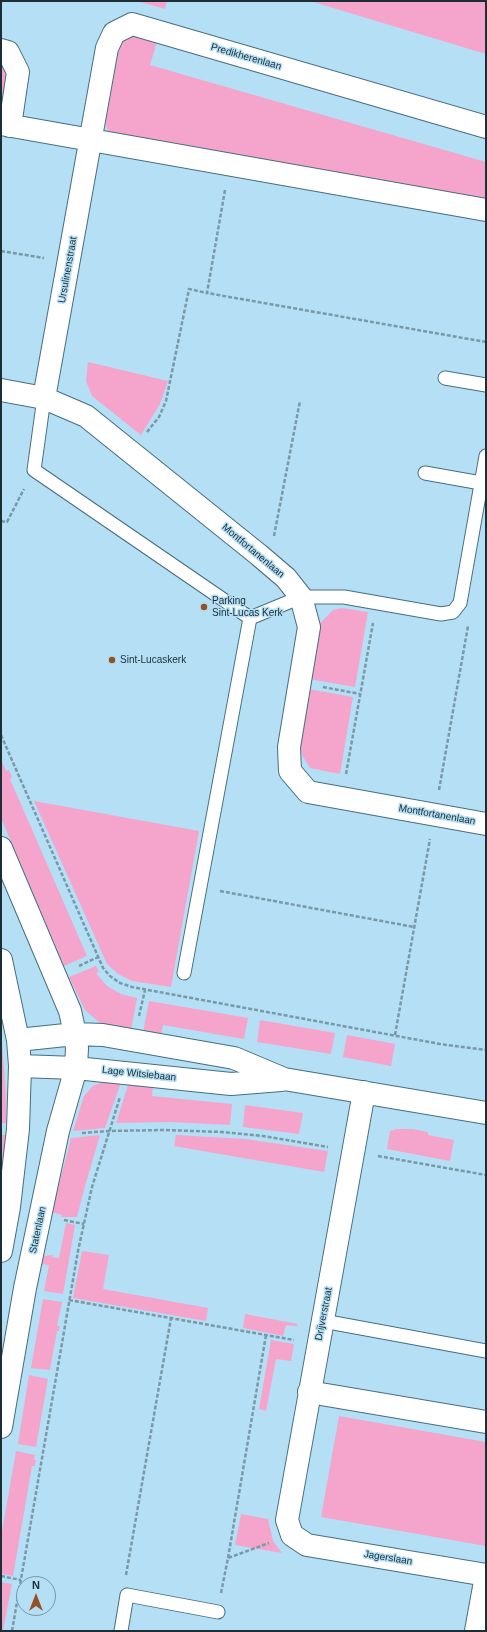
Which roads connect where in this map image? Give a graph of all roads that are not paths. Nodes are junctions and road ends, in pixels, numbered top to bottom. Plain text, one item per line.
1 (1, 50) edge
2 (6, 125) edge
3 (486, 127) edge
4 (91, 141) junction
5 (486, 210) edge
6 (445, 378) dead end
7 (486, 385) edge
8 (1, 390) edge
9 (44, 398) junction
10 (486, 456) edge
11 (425, 473) dead end
12 (481, 483) junction
13 (301, 597) junction
14 (250, 618) junction
15 (486, 824) edge
16 (1, 848) edge
17 (1, 960) edge
18 (184, 973) dead end
19 (76, 1034) junction
20 (18, 1040) junction
21 (20, 1066) junction
22 (76, 1068) junction
23 (284, 1079) junction
24 (364, 1092) junction
25 (486, 1113) edge
26 (1, 1251) edge
27 (323, 1321) junction
28 (486, 1351) edge
29 (309, 1392) junction
30 (486, 1422) edge
31 (1, 1427) edge
32 (292, 1535) joint
33 (486, 1575) edge
34 (218, 1612) road end
35 (121, 1631) edge
36 (476, 1631) edge

1 - 2 street
2 - 4 street
3 - 4 street, Predikherenlaan
4 - 5 street
4 - 9 street, Ursulinenstraat
6 - 7 lane
8 - 9 street, Montfortanenlaan
9 - 13 street, Montfortanenlaan
9 - 14 lane
10 - 12 lane
11 - 12 lane
12 - 13 lane
13 - 14 lane
13 - 15 street, Montfortanenlaan
14 - 18 lane
16 - 19 street
17 - 20 street
19 - 20 street, Lage Witsiebaan
19 - 22 street, Statenlaan
19 - 23 street, Lage Witsiebaan
20 - 21 street
21 - 22 street, Lage Witsiebaan
21 - 26 street
22 - 23 street, Lage Witsiebaan
22 - 31 street, Statenlaan
23 - 24 street, Lage Witsiebaan
24 - 25 street, Lage Witsiebaan
24 - 27 street, Drijverstraat
27 - 28 lane
27 - 29 street, Drijverstraat
29 - 30 street
29 - 32 street, Drijverstraat
32 - 33 street, Jagerslaan
33 - 36 street
34 - 35 lane

